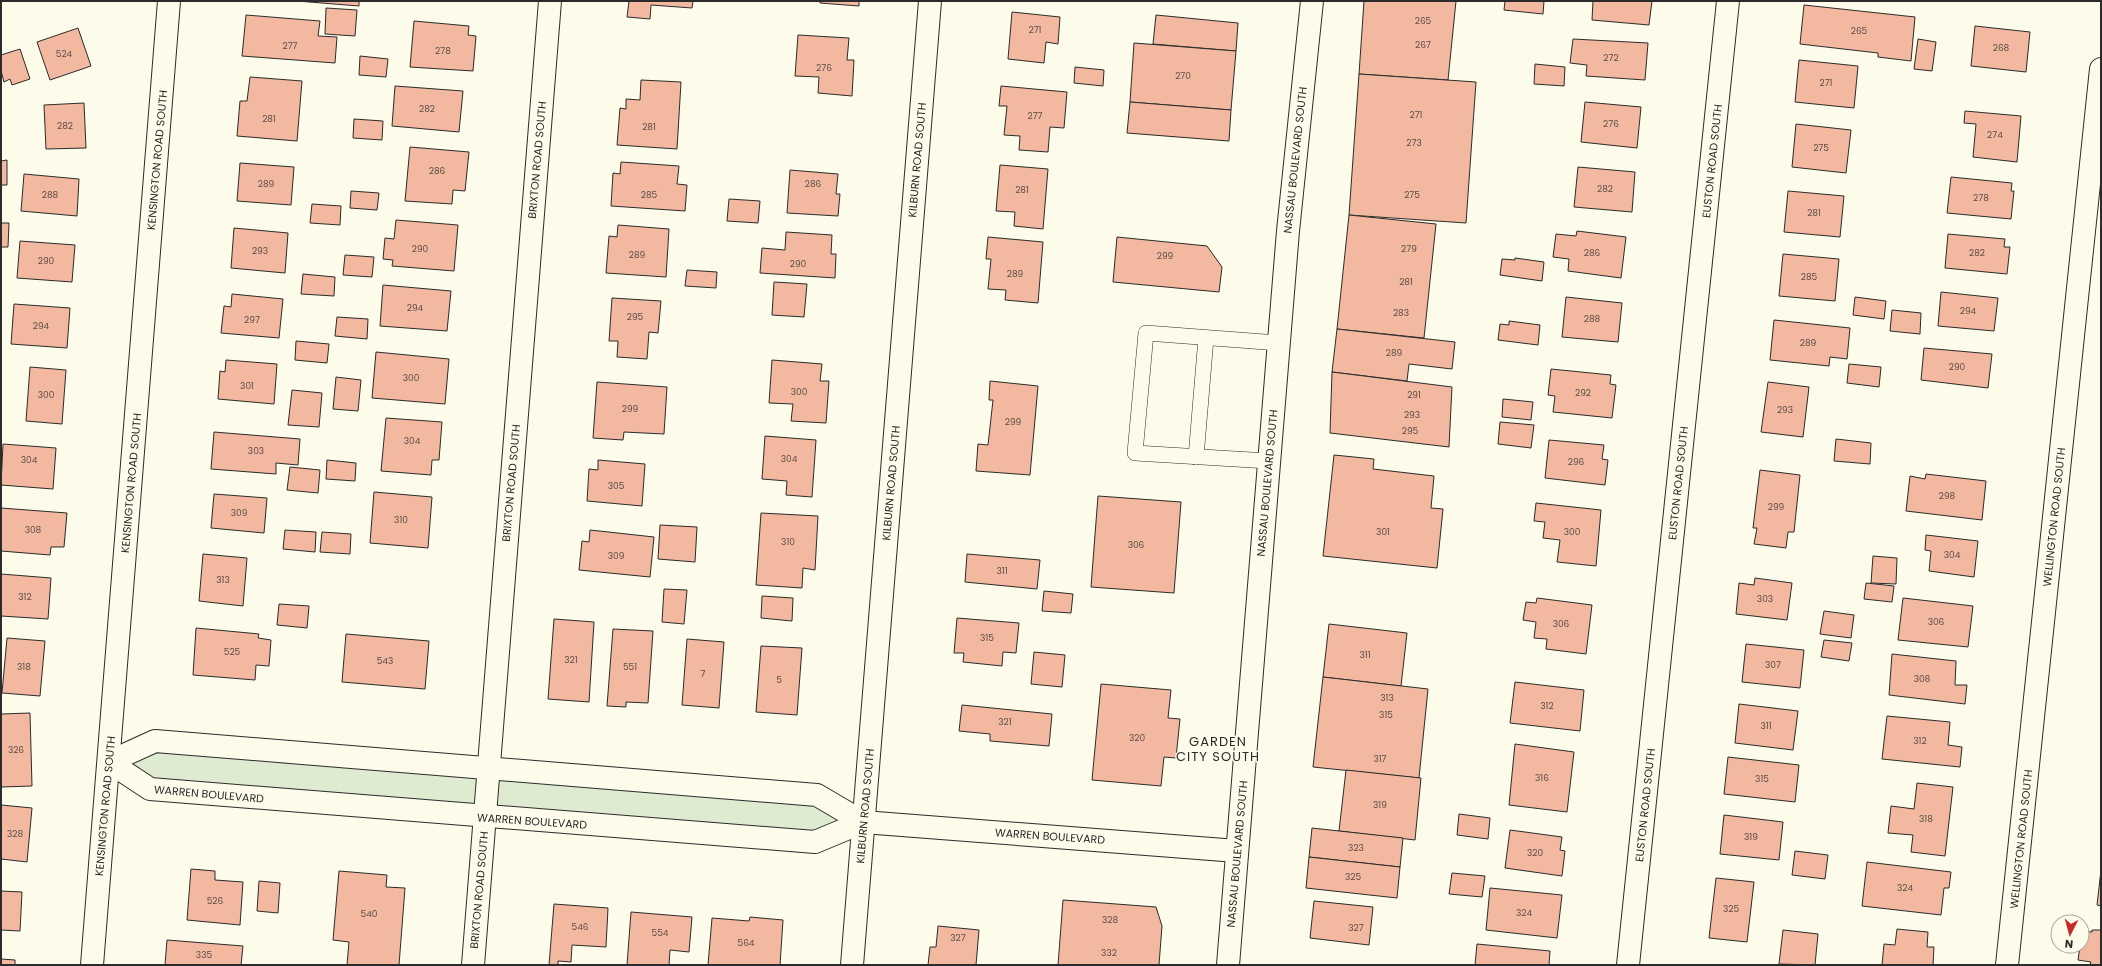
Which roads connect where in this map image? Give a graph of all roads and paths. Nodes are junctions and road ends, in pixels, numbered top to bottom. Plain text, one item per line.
1 (169, 1) edge
2 (550, 1) edge
3 (930, 1) edge
4 (1312, 1) edge
5 (1728, 1) edge
6 (2101, 68) edge
7 (1206, 338) junction
8 (1279, 344) junction
9 (1196, 457) junction
10 (1269, 461) junction
11 (109, 762) junction
12 (488, 767) junction
13 (485, 817) junction
14 (863, 822) junction
15 (1237, 851) junction
16 (92, 965) edge
17 (473, 965) edge
18 (852, 965) edge
19 (1228, 965) edge
20 (1628, 965) edge
21 (2007, 965) edge

1 - 11 street, KENSINGTON ROAD SOUTH
2 - 12 street, BRIXTON ROAD SOUTH
3 - 14 street, KILBURN ROAD SOUTH
4 - 8 street, NASSAU BOULEVARD SOUTH
5 - 20 street, EUSTON ROAD SOUTH
6 - 21 street, WELLINGTON ROAD SOUTH
7 - 8 lane
7 - 9 lane
7 - 9 lane
8 - 10 street, NASSAU BOULEVARD SOUTH
9 - 10 lane
10 - 15 street, NASSAU BOULEVARD SOUTH
11 - 12 street, WARREN BOULEVARD
11 - 13 street, WARREN BOULEVARD
11 - 16 street, KENSINGTON ROAD SOUTH
12 - 13 street, BRIXTON ROAD SOUTH
12 - 14 street, WARREN BOULEVARD
13 - 14 street, WARREN BOULEVARD
13 - 17 street, BRIXTON ROAD SOUTH
14 - 15 street, WARREN BOULEVARD
14 - 18 street, KILBURN ROAD SOUTH
15 - 19 street, NASSAU BOULEVARD SOUTH

